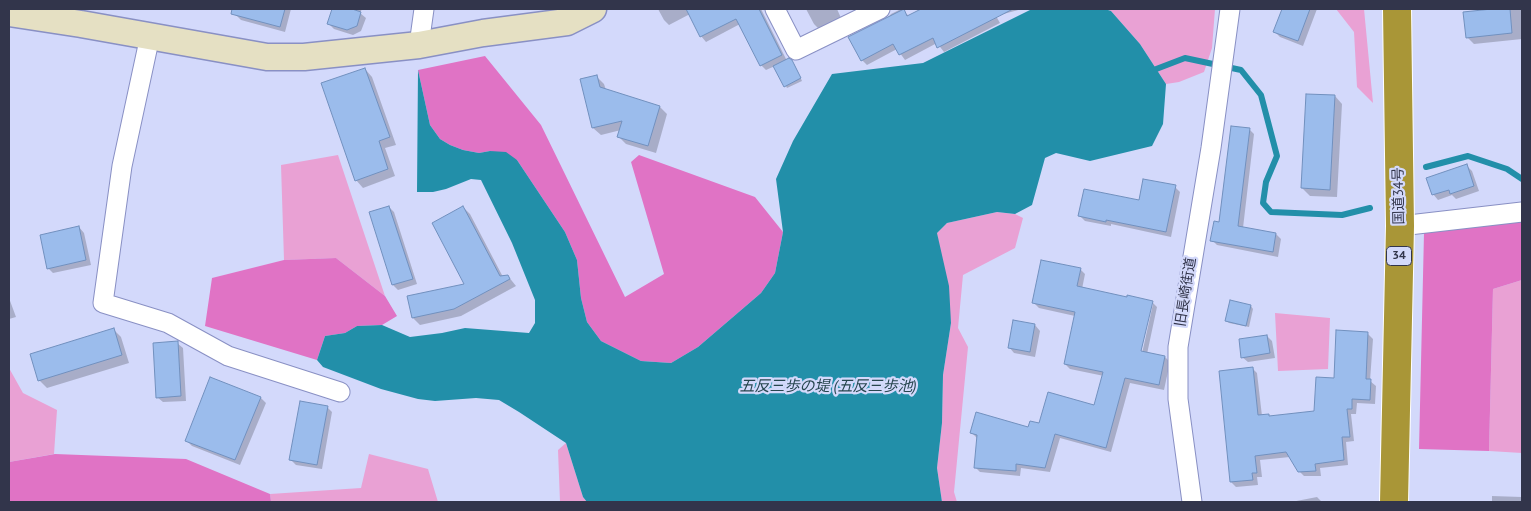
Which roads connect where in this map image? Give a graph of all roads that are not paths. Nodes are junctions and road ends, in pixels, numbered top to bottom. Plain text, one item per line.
1 (424, 9) edge
2 (593, 9) edge
3 (775, 9) edge
4 (880, 9) edge
5 (1230, 9) edge
6 (1396, 9) edge
7 (9, 13) edge
8 (150, 36) junction
9 (419, 44) junction
10 (1522, 212) edge
11 (1400, 226) junction
12 (340, 392) dead end
13 (1192, 502) edge
14 (1394, 502) edge

1 - 9 street
2 - 9 street
3 - 4 street
5 - 13 street, 旧長崎街道
6 - 11 highway, 国道34号 / 34
7 - 8 street
8 - 9 street
8 - 12 street
10 - 11 street
11 - 14 highway, 国道34号 / 34

